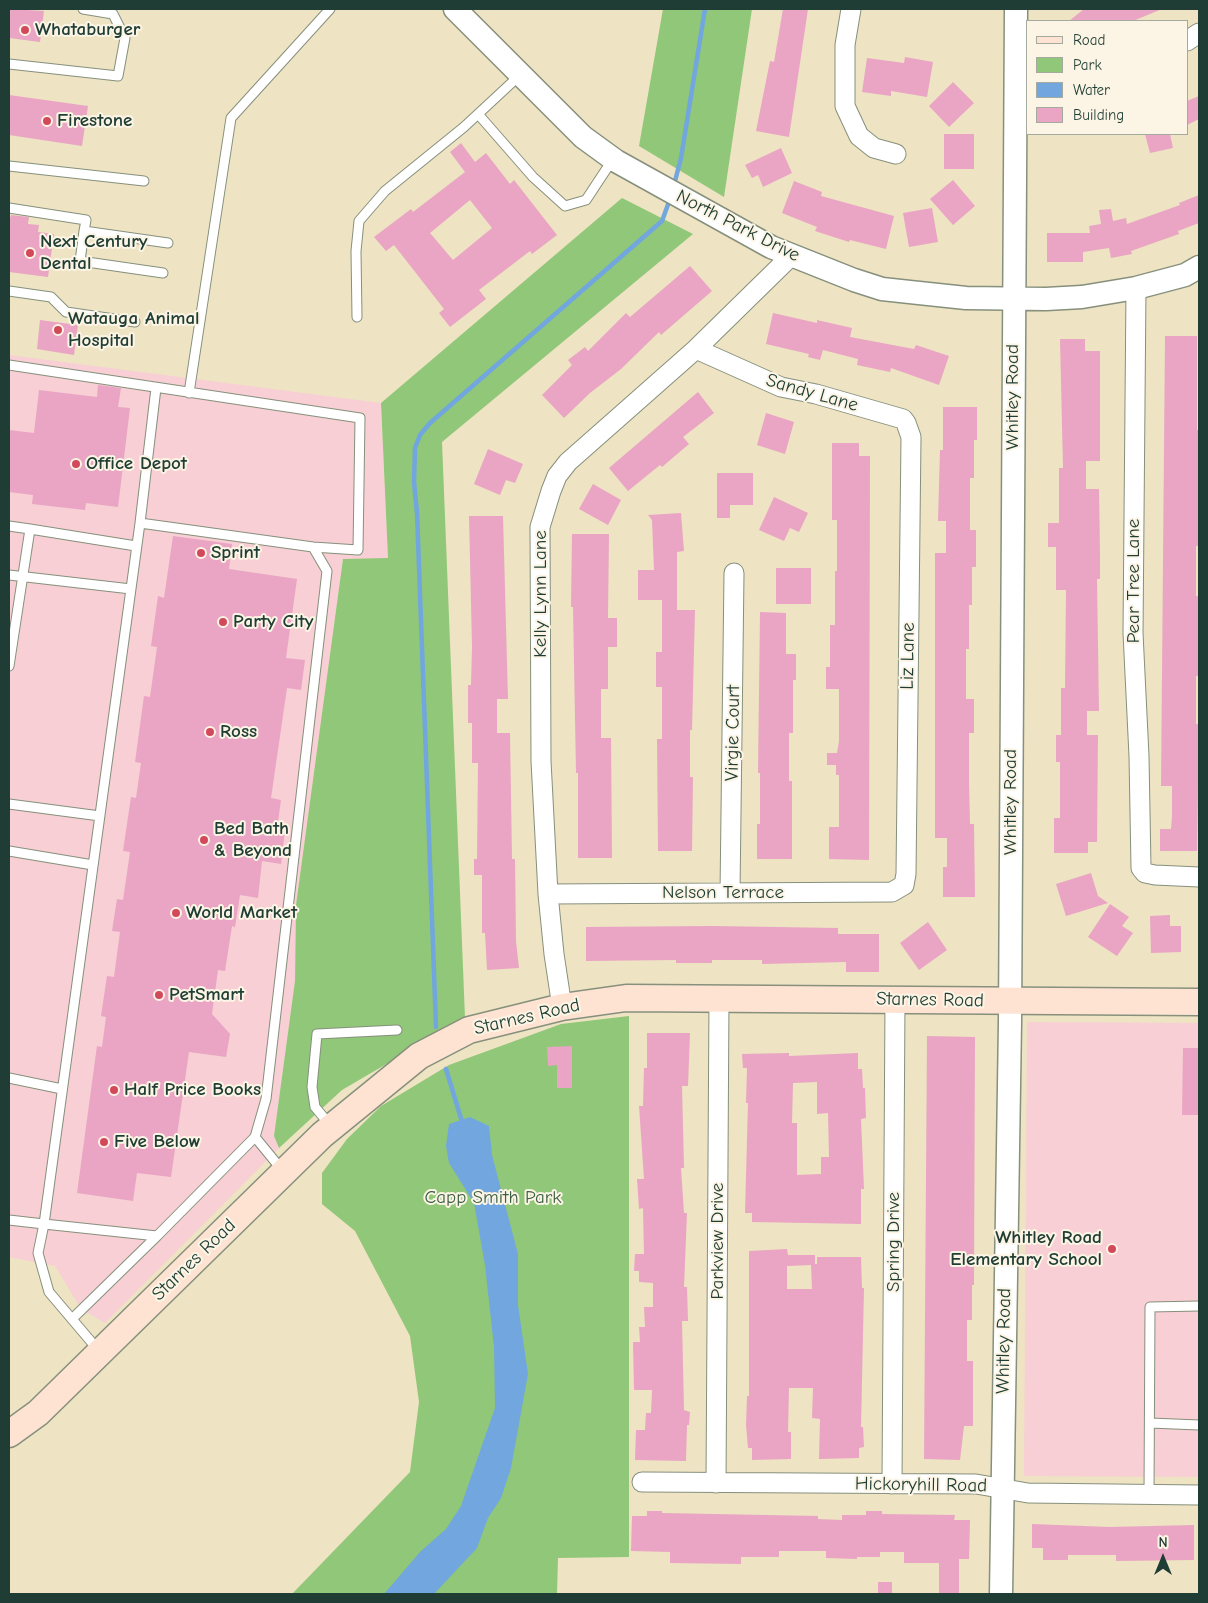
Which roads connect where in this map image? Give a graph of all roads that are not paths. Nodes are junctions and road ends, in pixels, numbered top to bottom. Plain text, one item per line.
1 (82, 9) edge
2 (330, 9) edge
3 (851, 9) edge
4 (1016, 9) edge
5 (459, 10) edge
6 (1199, 33) edge
7 (1188, 39) edge
8 (9, 64) edge
9 (520, 75) junction
10 (478, 114) junction
11 (896, 154) dead end
12 (614, 158) junction
13 (9, 166) edge
14 (144, 182) dead end
15 (9, 208) edge
16 (84, 231) junction
17 (168, 244) dead end
18 (792, 255) junction
19 (1199, 268) edge
20 (162, 273) dead end
21 (1136, 288) junction
22 (9, 291) edge
23 (1014, 299) junction
24 (357, 317) dead end
25 (135, 322) dead end
26 (696, 349) junction
27 (9, 365) edge
28 (156, 388) junction
29 (189, 393) junction
30 (903, 419) joint
31 (140, 523) junction
32 (9, 526) edge
33 (30, 529) junction
34 (136, 546) junction
35 (313, 547) junction
36 (734, 572) dead end
37 (9, 575) edge
38 (22, 576) junction
39 (131, 589) junction
40 (9, 666) edge
41 (9, 804) edge
42 (100, 816) junction
43 (9, 851) edge
44 (93, 865) junction
45 (1199, 877) edge
46 (897, 891) joint
47 (730, 893) junction
48 (548, 894) junction
49 (720, 998) junction
50 (895, 1000) junction
51 (1010, 1001) junction
52 (1199, 1002) edge
53 (562, 1007) junction
54 (397, 1030) dead end
55 (9, 1078) edge
56 (62, 1089) junction
57 (332, 1127) junction
58 (255, 1137) junction
59 (284, 1172) junction
60 (9, 1220) edge
61 (44, 1224) junction
62 (157, 1236) junction
63 (1199, 1306) edge
64 (72, 1319) junction
65 (100, 1352) junction
66 (1150, 1423) junction
67 (1199, 1425) edge
68 (9, 1434) edge
69 (642, 1482) dead end
70 (716, 1483) junction
71 (892, 1484) junction
72 (1002, 1488) junction
73 (1149, 1494) junction
74 (1199, 1495) edge
75 (1001, 1594) edge

1 - 8 lane
2 - 29 lane
3 - 11 street
4 - 23 street, Whitley Road
5 - 9 street, North Park Drive
6 - 7 street
9 - 10 lane
9 - 12 street, North Park Drive
10 - 12 lane
10 - 24 lane
12 - 18 street, North Park Drive
13 - 14 lane
15 - 16 lane
16 - 17 lane
16 - 20 lane
18 - 23 street, North Park Drive
18 - 26 street, Kelly Lynn Lane
19 - 21 street, North Park Drive
21 - 23 street, North Park Drive
21 - 45 street, Pear Tree Lane
22 - 25 lane
23 - 51 street, Whitley Road
26 - 30 street, Sandy Lane
26 - 48 street, Kelly Lynn Lane
27 - 28 lane
28 - 29 lane
28 - 31 lane
29 - 35 lane
30 - 46 street, Liz Lane
31 - 34 lane
31 - 35 lane
32 - 33 lane
33 - 34 lane
33 - 38 lane
34 - 39 lane
35 - 58 lane
36 - 47 street, Virgie Court
37 - 38 lane
38 - 39 lane
38 - 40 lane
39 - 42 lane
41 - 42 lane
42 - 44 lane
43 - 44 lane
44 - 56 lane
46 - 47 street, Nelson Terrace
47 - 48 street, Nelson Terrace
48 - 53 street, Kelly Lynn Lane
49 - 50 main road, Starnes Road
49 - 53 main road, Starnes Road
49 - 70 street, Parkview Drive
50 - 51 main road, Starnes Road
50 - 71 street, Spring Drive
51 - 52 main road, Starnes Road
51 - 72 street, Whitley Road
53 - 57 main road, Starnes Road
54 - 57 lane
55 - 56 lane
56 - 61 lane
57 - 59 main road, Starnes Road
58 - 59 lane
58 - 62 lane
59 - 65 main road, Starnes Road
60 - 61 lane
61 - 62 lane
61 - 64 lane
62 - 64 lane
63 - 66 lane
64 - 65 lane
65 - 68 main road, Starnes Road
66 - 67 lane
66 - 73 lane
69 - 70 street, Hickoryhill Road
70 - 71 street, Hickoryhill Road
71 - 72 street, Hickoryhill Road
72 - 73 street, Hickoryhill Road
72 - 75 street, Whitley Road
73 - 74 street, Hickoryhill Road

